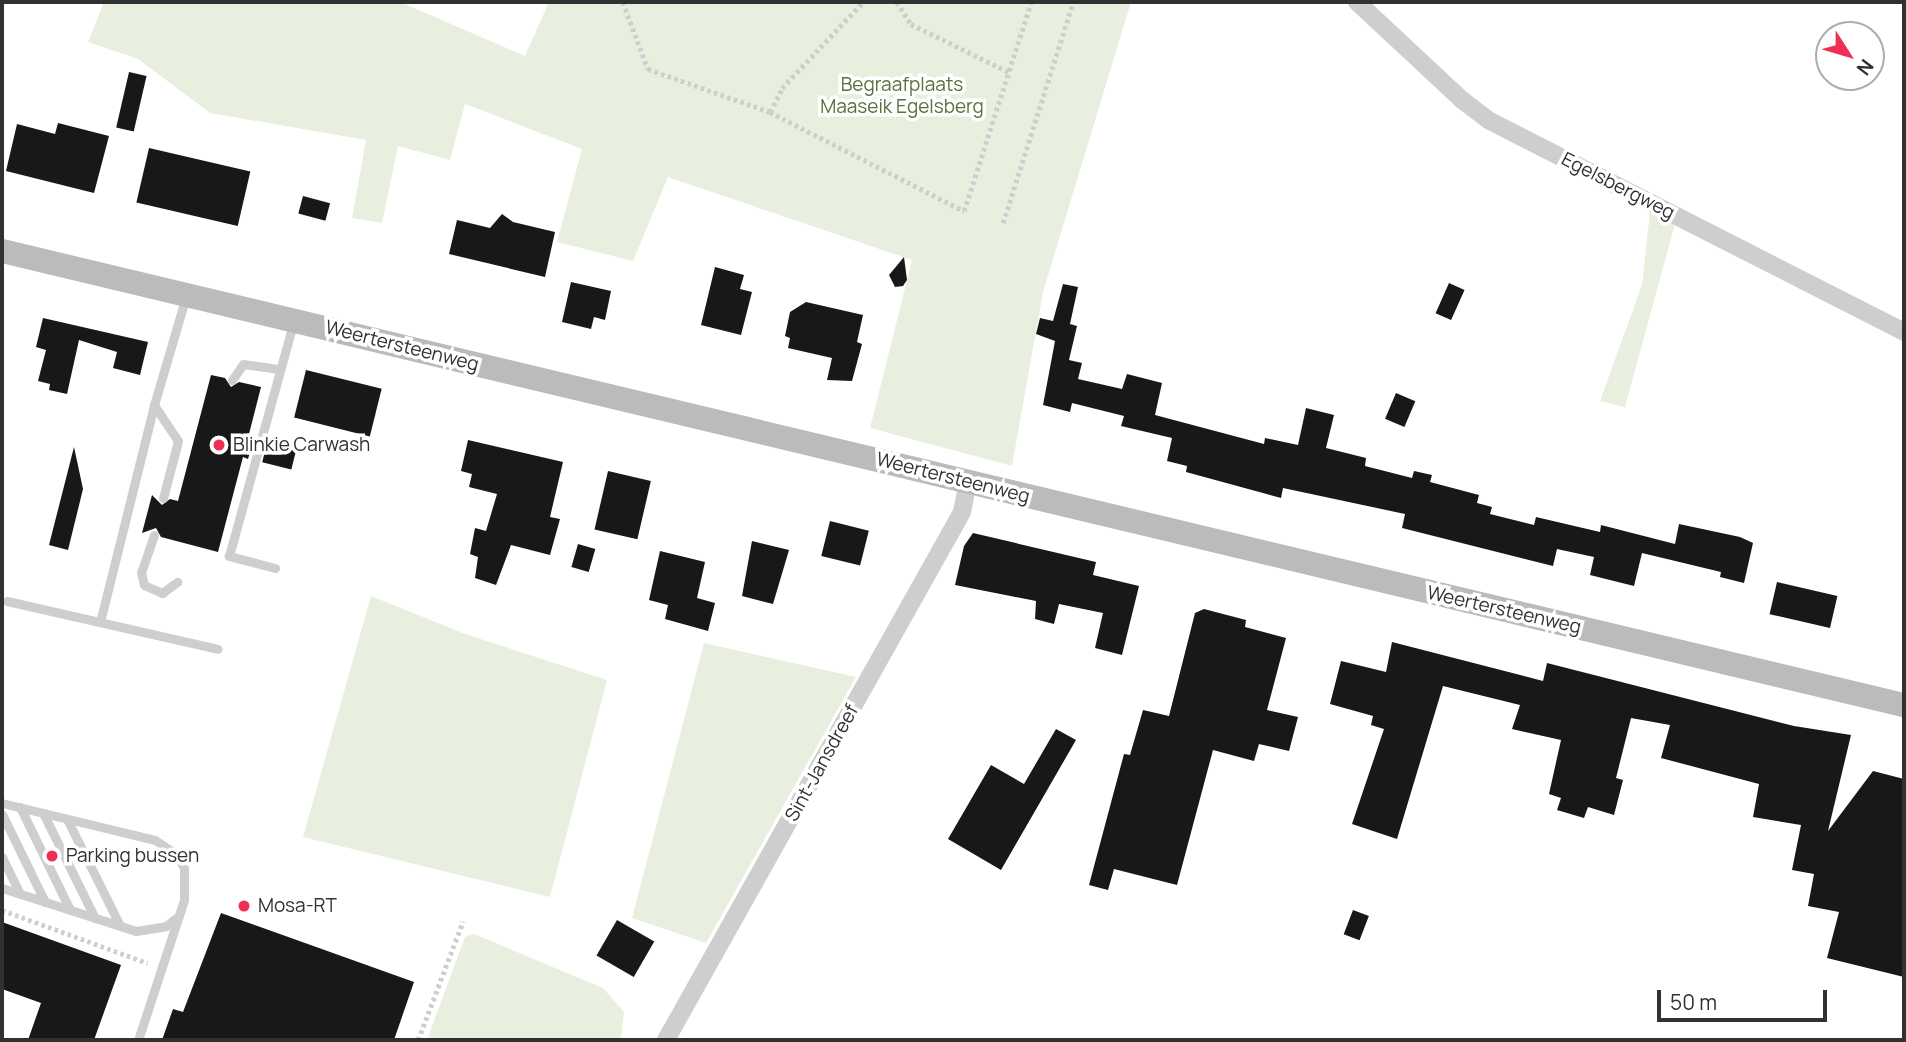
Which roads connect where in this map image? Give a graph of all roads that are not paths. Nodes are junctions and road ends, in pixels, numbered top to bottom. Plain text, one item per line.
1 (1357, 2) edge
2 (2, 251) edge
3 (187, 294) junction
4 (294, 320) junction
5 (1904, 332) edge
6 (279, 369) junction
7 (232, 380) dead end
8 (154, 405) junction
9 (968, 482) junction
10 (163, 498) dead end
11 (154, 535) dead end
12 (275, 568) dead end
13 (177, 582) dead end
14 (7, 601) dead end
15 (100, 622) junction
16 (218, 649) dead end
17 (1904, 705) edge
18 (2, 803) edge
19 (20, 807) junction
20 (43, 813) junction
21 (2, 814) edge
22 (67, 819) junction
23 (2, 857) edge
24 (2, 888) edge
25 (20, 894) junction
26 (46, 902) junction
27 (70, 910) junction
28 (179, 916) junction
29 (95, 918) junction
30 (120, 926) junction
31 (138, 1040) edge
32 (666, 1040) edge

1 - 5 street, Egelsbergweg
2 - 3 main road, Weertersteenweg
3 - 4 main road, Weertersteenweg
3 - 8 lane
4 - 6 lane
4 - 9 main road, Weertersteenweg
6 - 7 lane
6 - 12 lane
8 - 10 lane
8 - 15 lane
9 - 17 main road, Weertersteenweg
9 - 32 street, Sint-Jansdreef
11 - 13 lane
14 - 15 lane
15 - 16 lane
18 - 19 lane
19 - 20 lane
19 - 27 lane
20 - 22 lane
20 - 29 lane
21 - 26 lane
22 - 28 lane
22 - 30 lane
23 - 25 lane
24 - 25 lane
25 - 26 lane
26 - 27 lane
27 - 29 lane
28 - 30 lane
28 - 31 lane
29 - 30 lane

